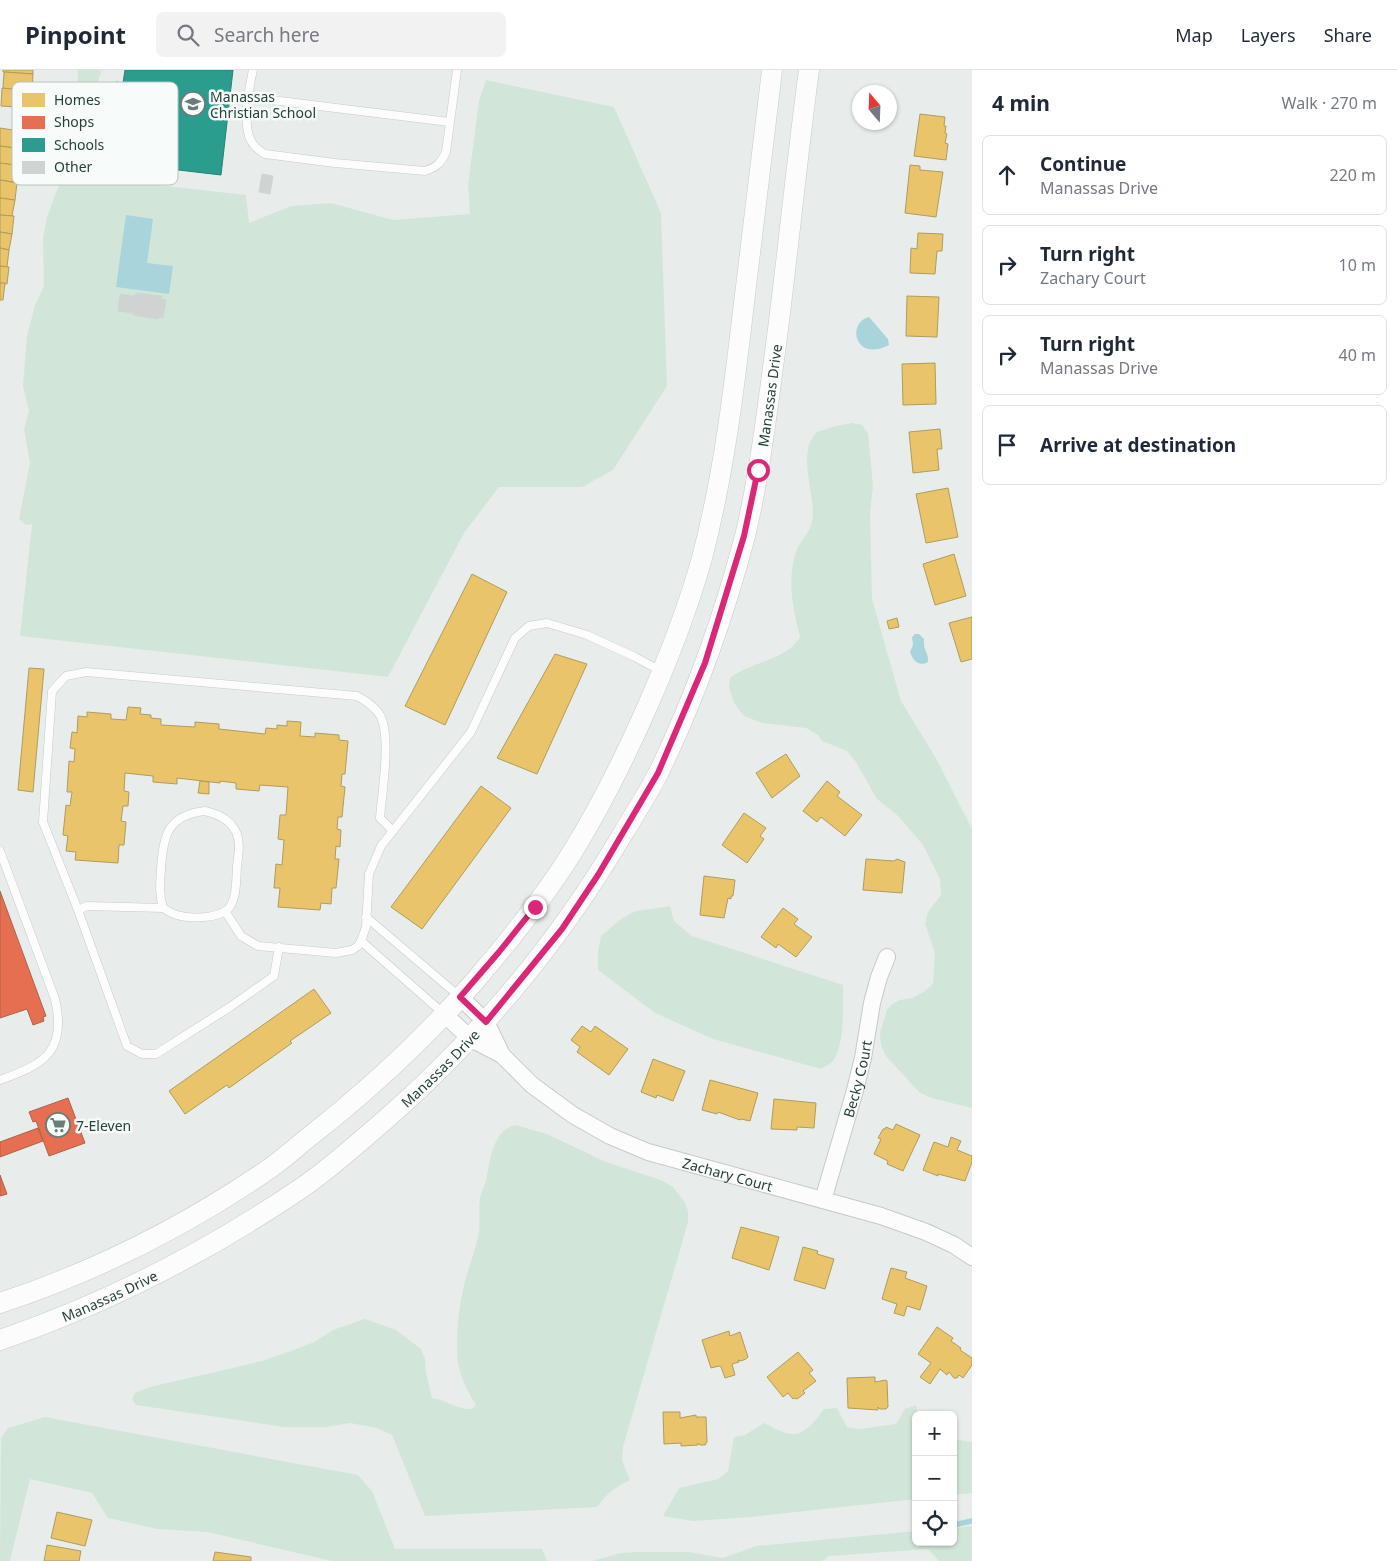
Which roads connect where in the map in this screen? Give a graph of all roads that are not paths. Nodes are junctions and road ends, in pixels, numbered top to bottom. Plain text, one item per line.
1 (253, 70) edge
2 (457, 70) edge
3 (772, 70) edge
4 (809, 70) edge
5 (248, 97) junction
6 (449, 122) junction
7 (662, 672) junction
8 (393, 831) junction
9 (0, 851) edge
10 (163, 908) junction
11 (78, 910) junction
12 (224, 911) junction
13 (366, 916) junction
14 (361, 941) junction
15 (279, 947) junction
16 (887, 957) dead end
17 (460, 997) junction
18 (444, 1015) junction
19 (486, 1022) junction
20 (471, 1038) junction
21 (502, 1055) junction
22 (0, 1080) edge
23 (823, 1200) junction
24 (972, 1257) edge
25 (0, 1303) edge
26 (0, 1340) edge

1 - 5 lane
2 - 6 lane
3 - 7 street
4 - 19 street, Manassas Drive
5 - 6 lane
5 - 6 lane
7 - 8 lane
7 - 17 street
8 - 11 lane
8 - 13 lane
9 - 22 lane
10 - 11 lane
10 - 12 lane
10 - 12 lane
11 - 15 lane
12 - 15 lane
13 - 14 lane
13 - 17 lane
14 - 15 lane
14 - 18 lane
16 - 23 street, Becky Court
17 - 18 street
17 - 19 street, Zachary Court
18 - 20 street, Zachary Court
18 - 25 street
19 - 20 street, Manassas Drive
19 - 21 street, Zachary Court
20 - 21 street, Zachary Court
20 - 26 street, Manassas Drive
21 - 23 street, Zachary Court
23 - 24 street, Zachary Court

